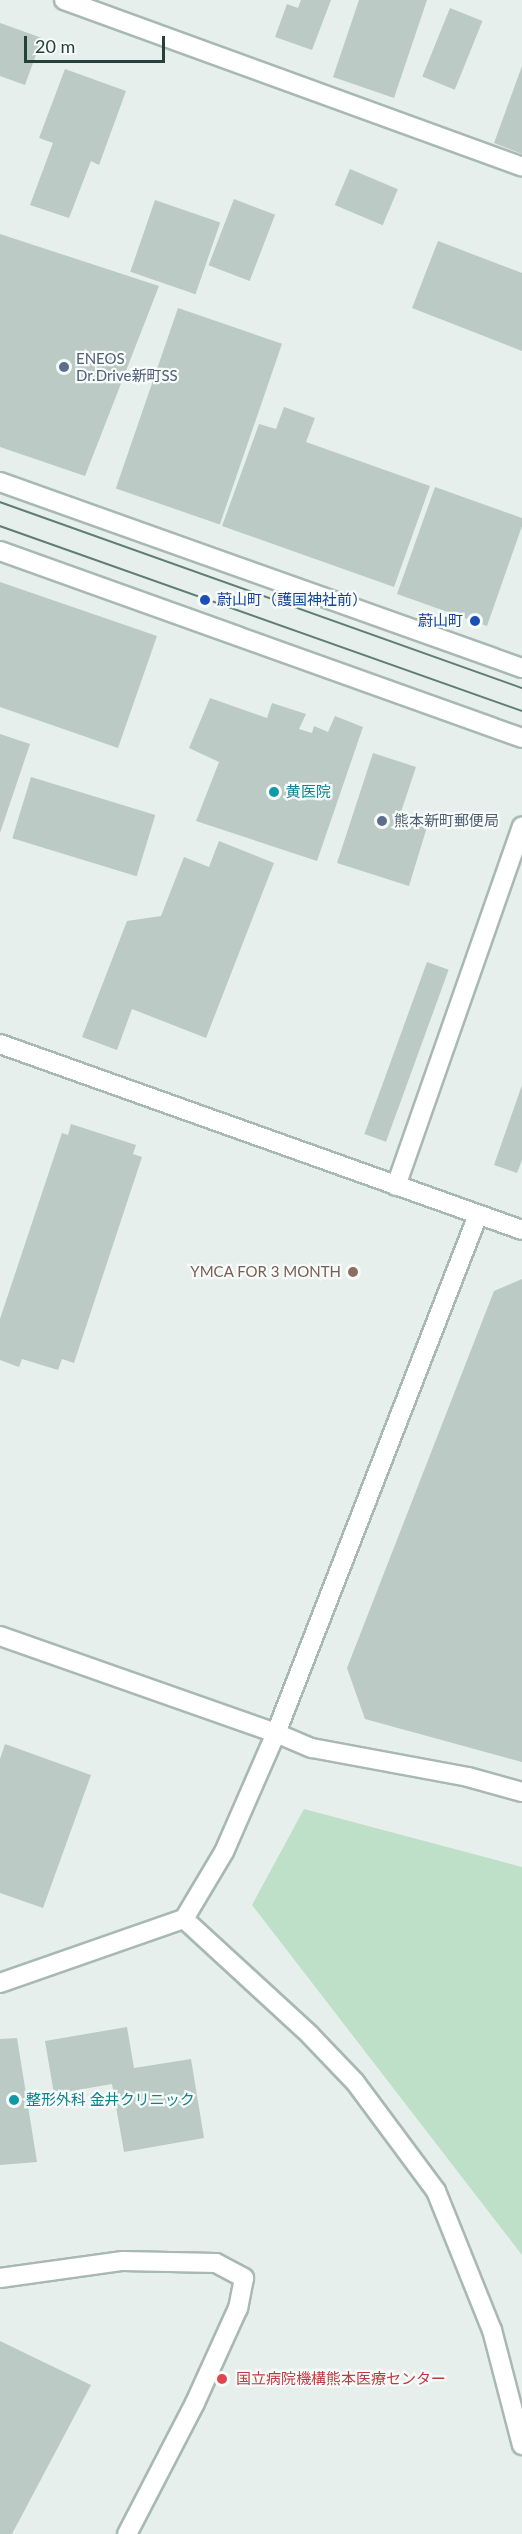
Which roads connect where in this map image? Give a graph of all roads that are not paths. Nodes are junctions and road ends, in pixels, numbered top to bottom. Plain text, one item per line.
1 (64, 0) edge
2 (104, 7) edge
3 (522, 167) edge
4 (0, 482) edge
5 (0, 551) edge
6 (522, 668) edge
7 (522, 738) edge
8 (522, 826) edge
9 (0, 1044) edge
10 (396, 1186) junction
11 (478, 1215) junction
12 (522, 1230) edge
13 (0, 1636) edge
14 (276, 1733) junction
15 (522, 1792) edge
16 (184, 1919) junction
17 (0, 1983) edge
18 (0, 2277) edge
19 (522, 2445) edge
20 (128, 2534) edge

1 - 2 street
2 - 3 street
4 - 6 street
5 - 7 street
8 - 10 street
9 - 10 street
10 - 11 street
11 - 12 street
11 - 14 street
13 - 14 street
14 - 15 street
14 - 16 street
16 - 17 street
16 - 19 street
18 - 20 street

